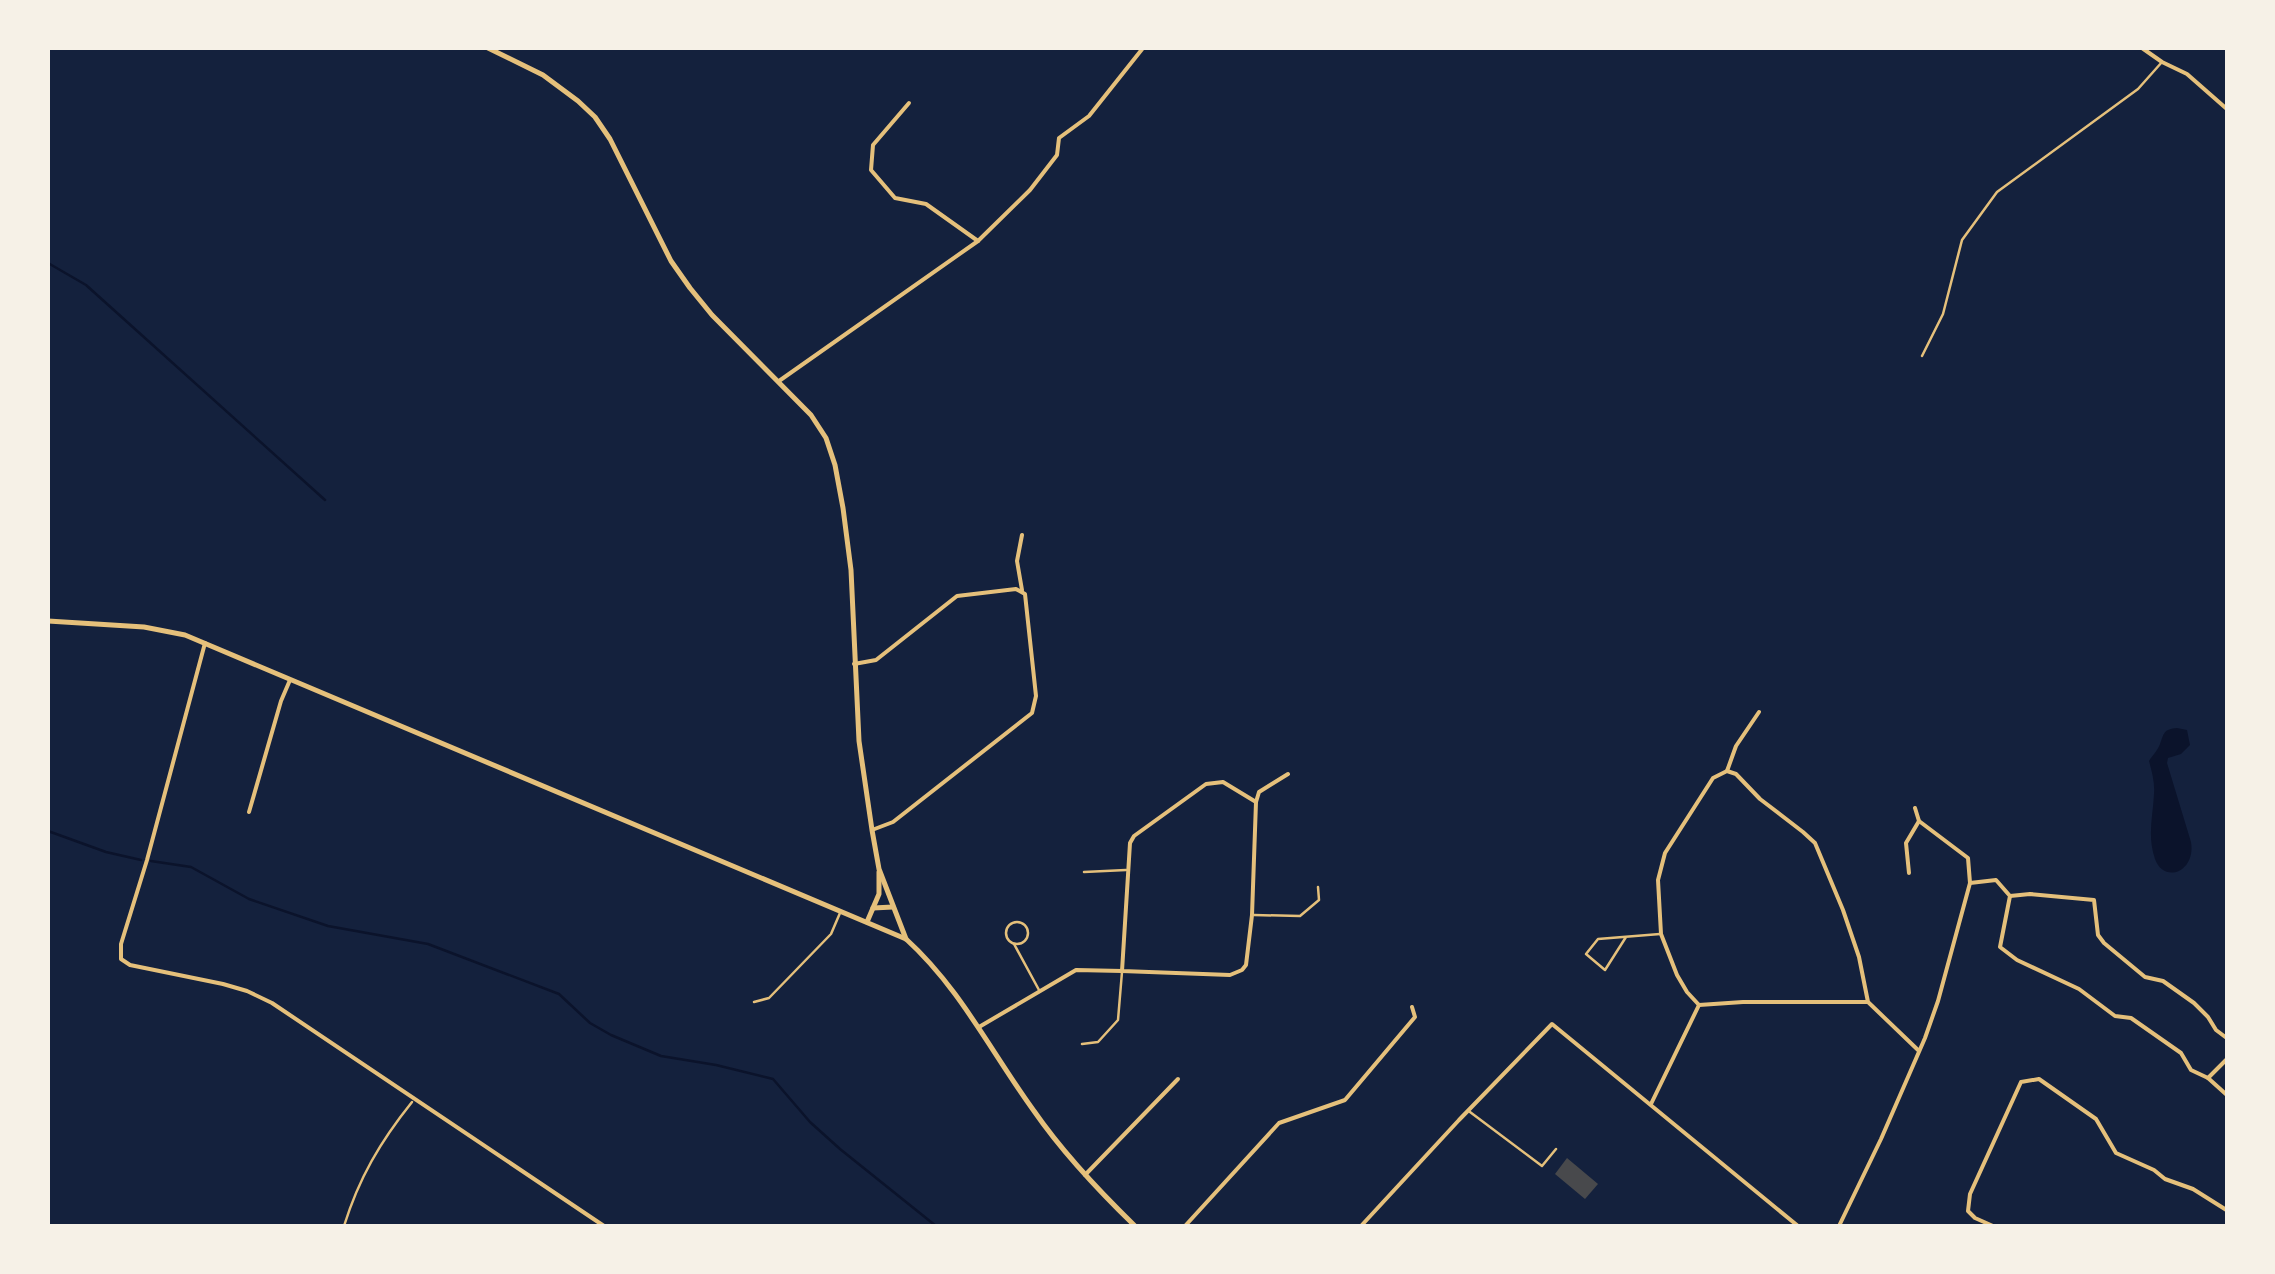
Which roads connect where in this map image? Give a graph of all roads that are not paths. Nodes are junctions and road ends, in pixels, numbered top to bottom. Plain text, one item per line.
1 (488, 48) edge
2 (1144, 48) edge
3 (2142, 48) edge
4 (2162, 62) junction
5 (909, 103) dead end
6 (2228, 110) edge
7 (978, 241) junction
8 (1922, 356) dead end
9 (779, 381) junction
10 (1022, 535) dead end
11 (1022, 590) junction
12 (48, 621) edge
13 (205, 643) junction
14 (854, 664) junction
15 (290, 680) junction
16 (1759, 712) dead end
17 (1727, 771) junction
18 (1288, 774) dead end
19 (1256, 802) junction
20 (1915, 808) dead end
21 (249, 812) dead end
22 (1919, 821) junction
23 (872, 830) junction
24 (879, 869) junction
25 (1128, 870) junction
26 (1084, 872) dead end
27 (1909, 873) dead end
28 (1970, 883) junction
29 (1318, 887) dead end
30 (2010, 896) junction
31 (873, 908) junction
32 (894, 908) junction
33 (841, 912) junction
34 (1252, 915) junction
35 (867, 922) junction
36 (1662, 934) junction
37 (1626, 938) junction
38 (906, 939) junction
39 (1014, 943) junction
40 (1122, 971) junction
41 (1040, 991) junction
42 (754, 1002) dead end
43 (1868, 1002) junction
44 (1699, 1004) junction
45 (1412, 1008) dead end
46 (979, 1027) junction
47 (2228, 1039) edge
48 (1082, 1044) dead end
49 (1918, 1050) junction
50 (2228, 1058) edge
51 (1178, 1078) dead end
52 (2208, 1078) junction
53 (2228, 1096) edge
54 (1650, 1104) junction
55 (1469, 1111) junction
56 (1556, 1149) dead end
57 (1085, 1175) junction
58 (2228, 1211) edge
59 (1795, 1225) edge
60 (604, 1226) edge
61 (1134, 1226) edge
62 (1185, 1226) edge
63 (1361, 1226) edge
64 (1838, 1226) edge
65 (1993, 1226) edge

1 - 9 street
2 - 7 street
3 - 4 street
4 - 6 street
4 - 8 lane
5 - 7 street
7 - 9 street
9 - 14 street
10 - 11 street
11 - 14 street
11 - 23 street
12 - 13 street
13 - 15 street
13 - 60 street
14 - 23 street
15 - 21 street
15 - 33 street
16 - 17 street
17 - 36 street
17 - 43 street
18 - 19 street
19 - 25 street
19 - 34 street
20 - 22 street
22 - 27 street
22 - 28 street
23 - 24 street
24 - 31 street
24 - 32 street
25 - 26 lane
25 - 40 street
28 - 30 street
28 - 49 street
29 - 34 lane
30 - 47 street
30 - 52 street
31 - 32 street
31 - 35 street
32 - 38 street
33 - 35 street
33 - 42 lane
34 - 40 street
35 - 38 street
36 - 37 lane
36 - 44 street
37 - 37 lane
38 - 46 street
39 - 39 lane
39 - 41 lane
40 - 41 street
40 - 48 lane
41 - 46 street
43 - 44 street
43 - 49 street
44 - 54 street
45 - 62 street
46 - 57 street
49 - 64 street
50 - 52 street
51 - 57 street
52 - 53 street
54 - 55 street
54 - 59 street
55 - 56 lane
55 - 63 street
57 - 61 street
58 - 65 street

